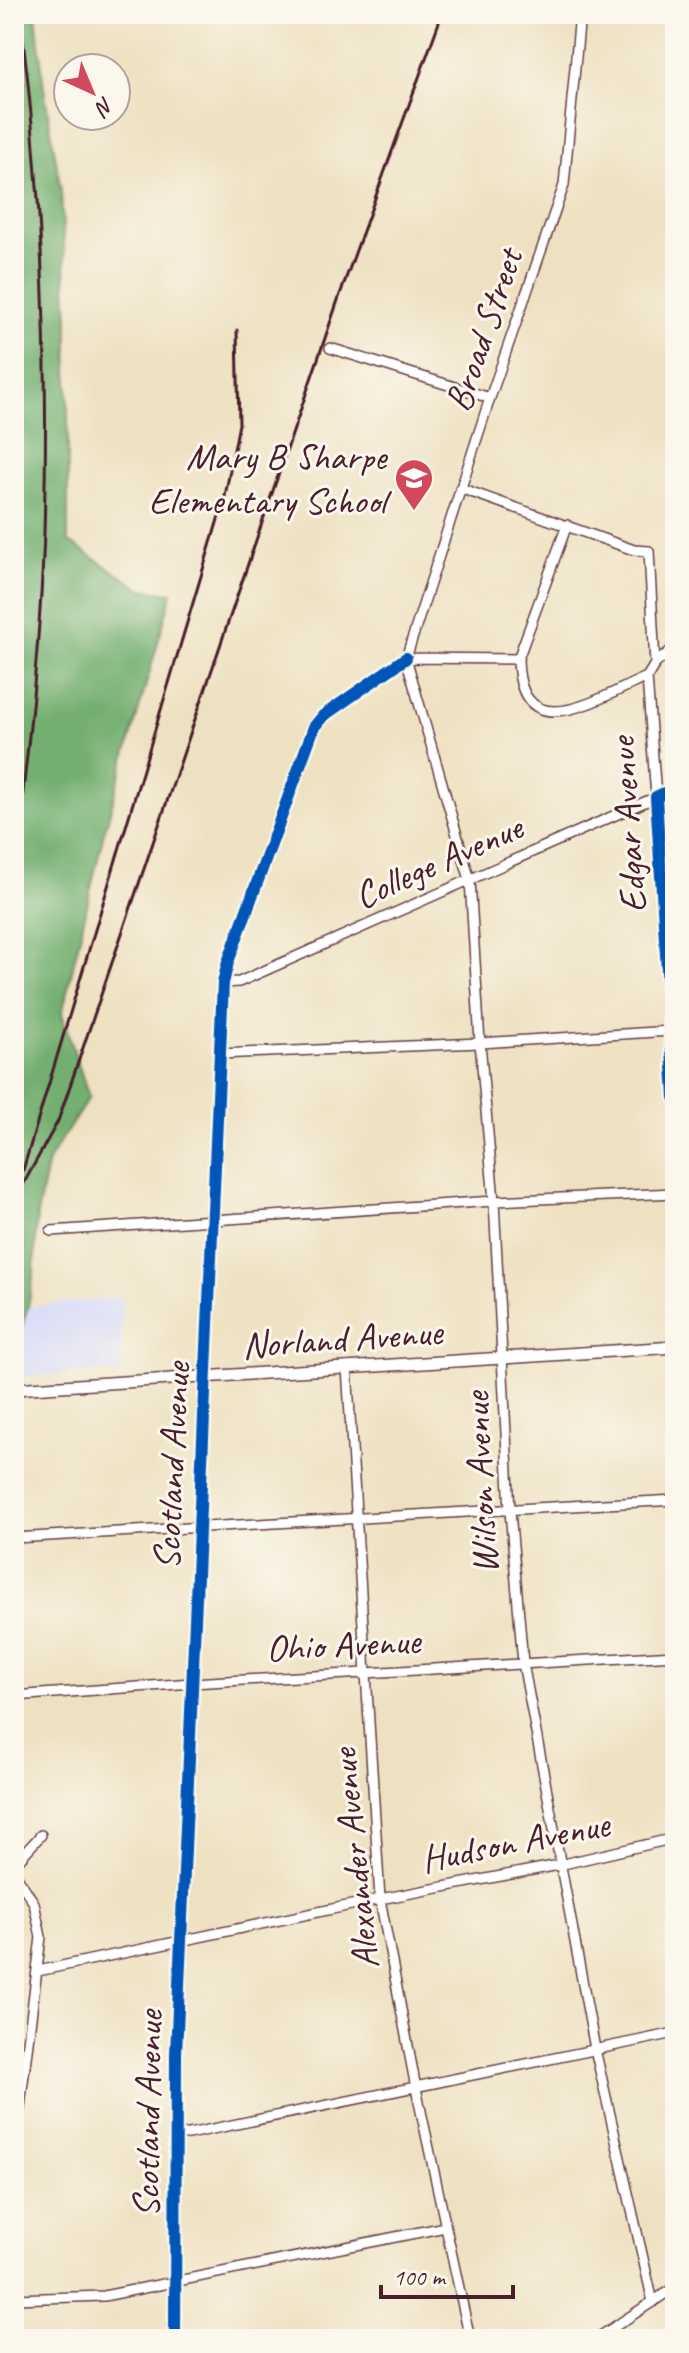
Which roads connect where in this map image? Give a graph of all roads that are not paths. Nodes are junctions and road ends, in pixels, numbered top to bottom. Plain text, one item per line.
1 (580, 14) edge
2 (330, 348) dead end
3 (490, 398) junction
4 (460, 488) junction
5 (567, 525) junction
6 (675, 647) edge
7 (406, 658) junction
8 (518, 659) junction
9 (655, 664) junction
10 (647, 677) junction
11 (675, 788) edge
12 (656, 797) junction
13 (470, 880) junction
14 (223, 983) junction
15 (671, 1031) junction
16 (480, 1043) junction
17 (219, 1054) junction
18 (675, 1097) edge
19 (675, 1193) edge
20 (494, 1201) junction
21 (212, 1222) junction
22 (51, 1231) dead end
23 (675, 1347) edge
24 (503, 1357) junction
25 (347, 1367) junction
26 (206, 1377) junction
27 (14, 1389) edge
28 (675, 1500) edge
29 (510, 1511) junction
30 (356, 1520) junction
31 (198, 1529) junction
32 (14, 1538) edge
33 (675, 1655) edge
34 (523, 1663) junction
35 (367, 1673) junction
36 (192, 1683) junction
37 (14, 1696) edge
38 (41, 1835) dead end
39 (675, 1838) edge
40 (14, 1865) edge
41 (559, 1865) junction
42 (14, 1872) edge
43 (380, 1899) junction
44 (180, 1942) junction
45 (38, 1971) junction
46 (675, 2033) edge
47 (595, 2049) junction
48 (19, 2068) edge
49 (416, 2088) junction
50 (174, 2137) junction
51 (14, 2155) edge
52 (445, 2227) junction
53 (175, 2281) junction
54 (675, 2287) edge
55 (14, 2299) edge
56 (653, 2302) junction
57 (175, 2339) edge
58 (470, 2339) edge
59 (596, 2339) edge

1 - 3 street, Broad Street
2 - 3 street
3 - 4 street, Broad Street
4 - 5 street
4 - 7 street, Broad Street
5 - 8 street
5 - 9 street
6 - 9 street
7 - 8 street
7 - 13 street, Wilson Avenue
7 - 14 street, Scotland Avenue
8 - 10 street
9 - 10 street
10 - 12 street, Edgar Avenue
11 - 12 main road, College Avenue
12 - 13 street, College Avenue
12 - 15 main road, Edgar Avenue
13 - 14 street, College Avenue
13 - 16 street, Wilson Avenue
14 - 17 street, Scotland Avenue
15 - 16 street
15 - 18 main road, Edgar Avenue
16 - 17 street
16 - 20 street, Wilson Avenue
17 - 21 street, Scotland Avenue
19 - 20 street
20 - 21 street
20 - 24 street, Wilson Avenue
21 - 22 street
21 - 26 street, Scotland Avenue
23 - 24 main road, Norland Avenue
24 - 25 main road, Norland Avenue
24 - 29 street, Wilson Avenue
25 - 26 main road, Norland Avenue
25 - 30 street, Alexander Avenue
26 - 27 main road, Norland Avenue
26 - 31 street, Scotland Avenue
28 - 29 street
29 - 30 street
29 - 34 street, Wilson Avenue
30 - 31 street
30 - 35 street, Alexander Avenue
31 - 32 street
31 - 36 street, Scotland Avenue
33 - 34 street, Ohio Avenue
34 - 35 street, Ohio Avenue
34 - 41 street, Wilson Avenue
35 - 36 street, Ohio Avenue
35 - 43 street, Alexander Avenue
36 - 37 street, Ohio Avenue
36 - 44 street, Scotland Avenue
38 - 40 street
39 - 41 street, Hudson Avenue
41 - 43 street, Hudson Avenue
41 - 47 street, Wilson Avenue
42 - 45 street
43 - 44 street, Hudson Avenue
43 - 49 street, Alexander Avenue
44 - 45 street, Hudson Avenue
44 - 50 street, Scotland Avenue
45 - 48 street
46 - 47 street
47 - 49 street
47 - 56 street, Wilson Avenue
48 - 51 street
49 - 50 street
49 - 52 street, Alexander Avenue
50 - 53 street, Scotland Avenue
52 - 53 street
52 - 58 street, Alexander Avenue
53 - 55 street
53 - 57 street, Scotland Avenue
54 - 56 street
56 - 59 street

